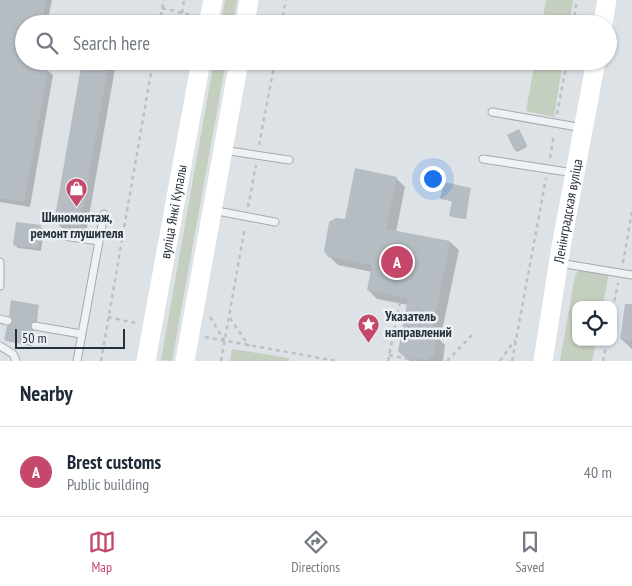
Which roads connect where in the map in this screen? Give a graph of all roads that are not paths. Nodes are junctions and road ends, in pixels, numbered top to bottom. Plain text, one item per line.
1 (249, 0) edge
2 (607, 0) edge
3 (246, 15) edge
4 (604, 15) edge
5 (200, 70) edge
6 (236, 70) edge
7 (594, 70) edge
8 (492, 112) dead end
9 (583, 128) junction
10 (223, 150) junction
11 (483, 159) dead end
12 (289, 160) dead end
13 (574, 174) junction
14 (212, 210) junction
15 (104, 214) dead end
16 (275, 222) dead end
17 (50, 234) dead end
18 (99, 241) junction
19 (0, 262) edge
20 (559, 262) junction
21 (632, 275) edge
22 (0, 286) edge
23 (35, 326) dead end
24 (81, 334) junction
25 (0, 346) edge
26 (16, 361) edge
27 (77, 361) edge
28 (146, 361) edge
29 (185, 361) edge
30 (543, 361) edge

1 - 3 main road
2 - 4 main road
5 - 28 main road, вуліца Янкі Купалы
6 - 10 main road
7 - 9 main road, Ленінградская вуліца
8 - 9 lane
9 - 13 main road, Ленінградская вуліца
10 - 12 lane
10 - 14 main road
11 - 13 lane
13 - 20 main road, Ленінградская вуліца
14 - 16 lane
14 - 29 main road
15 - 18 lane
17 - 18 lane
18 - 24 lane
19 - 22 lane
20 - 21 lane
20 - 30 main road, Ленінградская вуліца
23 - 24 lane
24 - 27 lane
25 - 26 lane

